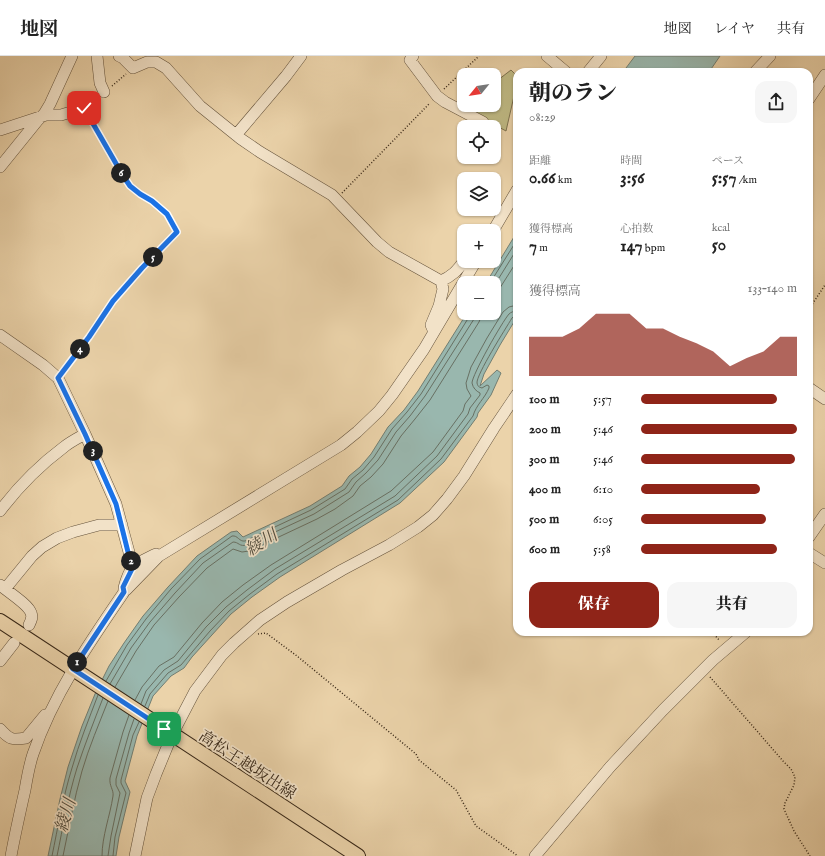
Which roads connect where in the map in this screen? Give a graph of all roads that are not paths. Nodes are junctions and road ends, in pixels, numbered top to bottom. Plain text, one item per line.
1 (72, 56) edge
2 (97, 56) edge
3 (119, 56) edge
4 (301, 56) edge
5 (413, 56) edge
6 (547, 56) edge
7 (601, 56) edge
8 (770, 56) edge
9 (561, 68) edge
10 (591, 68) edge
11 (759, 68) edge
12 (825, 75) edge
13 (104, 92) road end
14 (813, 92) edge
15 (84, 108) road end
16 (41, 116) junction
17 (479, 120) edge
18 (0, 130) edge
19 (236, 135) junction
20 (0, 167) edge
21 (513, 197) edge
22 (497, 224) edge
23 (459, 268) edge
24 (472, 268) edge
25 (441, 281) junction
26 (434, 332) junction
27 (0, 335) edge
28 (813, 391) edge
29 (825, 399) edge
30 (513, 400) edge
31 (85, 434) junction
32 (0, 511) edge
33 (825, 514) edge
34 (122, 525) junction
35 (813, 531) edge
36 (159, 556) junction
37 (813, 556) edge
38 (825, 564) edge
39 (133, 567) junction
40 (2, 587) edge
41 (124, 592) junction
42 (0, 621) edge
43 (29, 625) dead end
44 (742, 636) edge
45 (14, 643) dead end
46 (0, 661) edge
47 (76, 671) junction
48 (52, 707) junction
49 (0, 729) edge
50 (168, 732) junction
51 (11, 856) edge
52 (135, 856) edge
53 (358, 856) edge
54 (535, 856) edge

1 - 16 street
2 - 13 street
3 - 19 street
4 - 19 street
5 - 17 street
6 - 9 street
7 - 10 street
8 - 11 street
12 - 14 street
15 - 16 street
16 - 18 street
16 - 20 street
19 - 25 street
21 - 22 street
23 - 25 street
24 - 26 street
25 - 26 street
26 - 36 street
27 - 31 street
28 - 29 street
30 - 50 street
31 - 32 street
31 - 34 street
33 - 35 street
34 - 39 street
34 - 40 street
36 - 39 street
36 - 41 street
37 - 38 street
39 - 41 street
40 - 43 street
41 - 47 street
42 - 47 main road, 高松王越坂出線
44 - 54 street
45 - 46 street
47 - 48 street
47 - 50 main road, 高松王越坂出線
48 - 49 street
48 - 51 street
50 - 52 street
50 - 53 main road, 高松王越坂出線

